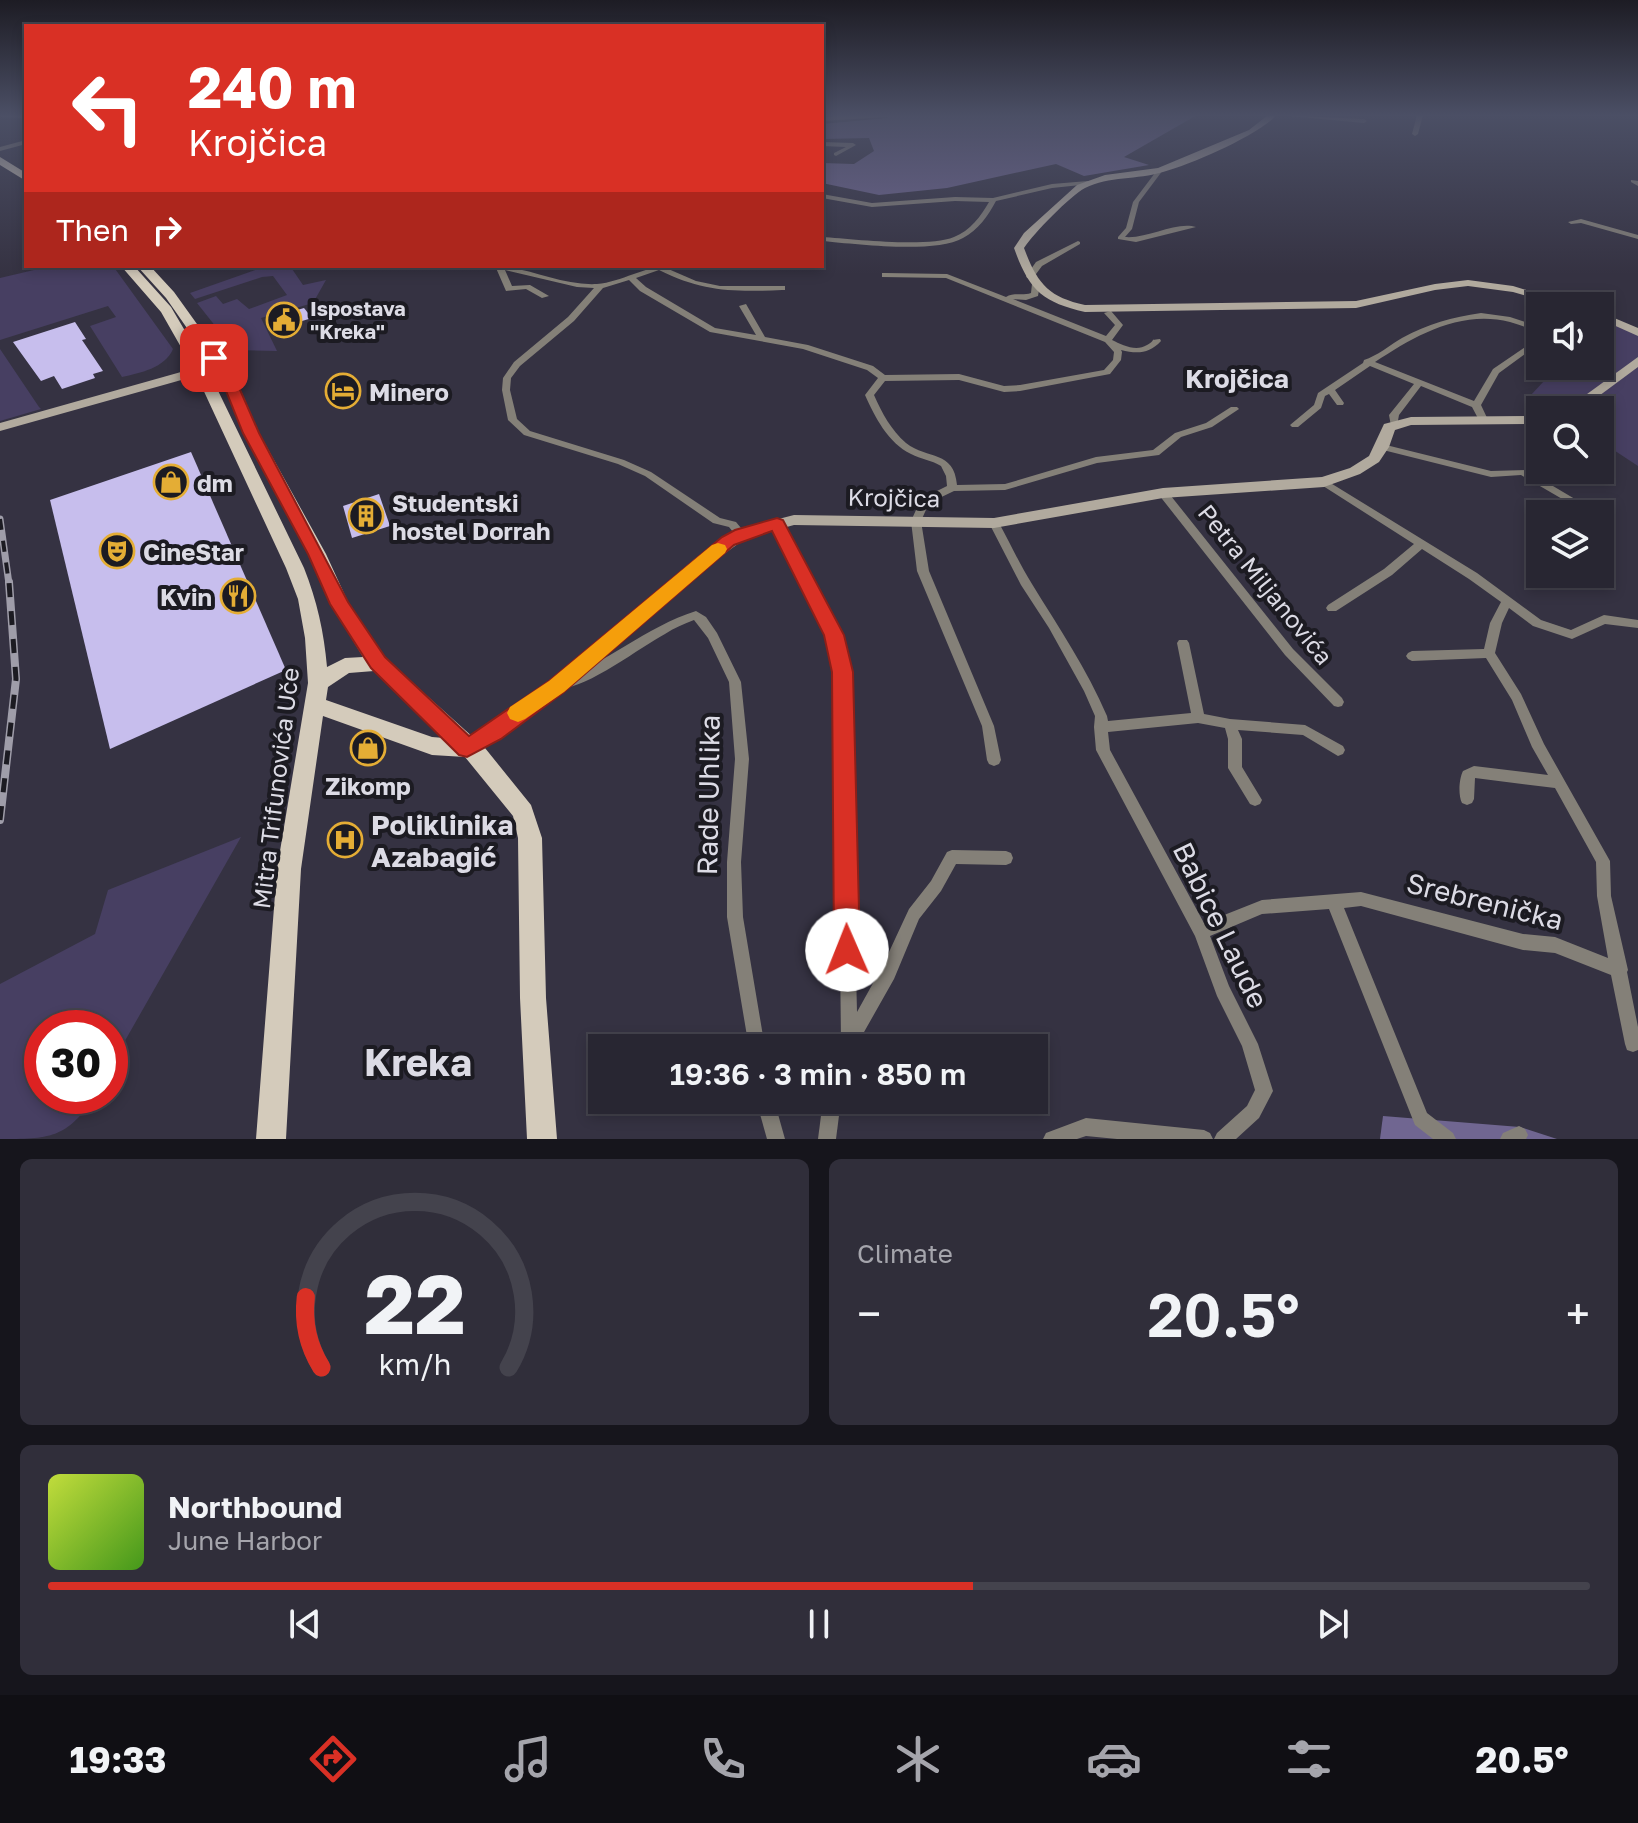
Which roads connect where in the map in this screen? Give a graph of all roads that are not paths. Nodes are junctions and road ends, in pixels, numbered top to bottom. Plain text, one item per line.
1 (1164, 168) edge
2 (1160, 170) junction
3 (1088, 183) junction
4 (824, 196) edge
5 (993, 200) junction
6 (1571, 222) dead end
7 (1193, 227) dead end
8 (1638, 237) edge
9 (824, 239) edge
10 (1078, 243) dead end
11 (129, 268) edge
12 (145, 268) edge
13 (503, 268) edge
14 (507, 268) edge
15 (661, 268) edge
16 (666, 268) edge
17 (885, 275) dead end
18 (631, 277) junction
19 (1033, 280) junction
20 (600, 286) junction
21 (782, 288) dead end
22 (1526, 294) edge
23 (545, 296) dead end
24 (998, 296) junction
25 (743, 306) dead end
26 (1108, 313) junction
27 (1614, 321) edge
28 (1526, 324) edge
29 (1638, 332) edge
30 (761, 337) junction
31 (1157, 341) dead end
32 (1111, 343) junction
33 (1526, 349) edge
34 (1638, 361) edge
35 (1367, 362) junction
36 (208, 364) junction
37 (883, 378) junction
38 (1419, 383) junction
39 (1330, 389) junction
40 (1591, 396) edge
41 (1340, 403) dead end
42 (1476, 405) junction
43 (1234, 409) dead end
44 (1526, 420) edge
45 (1484, 422) junction
46 (0, 424) edge
47 (1394, 424) junction
48 (1295, 425) dead end
49 (1382, 447) junction
50 (1324, 482) junction
51 (952, 488) junction
52 (1163, 493) junction
53 (1571, 500) edge
54 (916, 521) junction
55 (994, 523) junction
56 (777, 524) junction
57 (741, 534) junction
58 (1420, 544) junction
59 (1506, 603) junction
60 (1332, 608) dead end
61 (1638, 624) edge
62 (1183, 643) dead end
63 (1489, 653) junction
64 (1412, 656) dead end
65 (378, 663) junction
66 (557, 686) junction
67 (315, 694) junction
68 (1338, 702) dead end
69 (1198, 718) junction
70 (1230, 724) junction
71 (1100, 727) junction
72 (467, 748) junction
73 (1338, 750) dead end
74 (994, 760) dead end
75 (1558, 782) junction
76 (1467, 799) dead end
77 (1255, 800) dead end
78 (1006, 858) dead end
79 (1334, 902) junction
80 (1201, 932) junction
81 (1620, 970) junction
82 (755, 1034) edge
83 (848, 1034) edge
84 (855, 1034) edge
85 (1633, 1044) dead end
86 (769, 1114) edge
87 (830, 1114) edge
88 (271, 1139) edge
89 (542, 1139) edge
90 (776, 1139) edge
91 (827, 1139) edge
92 (1052, 1139) edge
93 (1204, 1139) edge
94 (1223, 1139) edge
95 (1447, 1139) edge

1 - 2 main road
2 - 3 main road
2 - 7 street
3 - 5 street
3 - 19 main road
4 - 5 street
5 - 9 street
6 - 8 street
10 - 19 street
11 - 36 main road
12 - 36 main road
13 - 23 street
14 - 20 street
15 - 18 street
16 - 21 street
17 - 24 street
18 - 20 street
18 - 30 street
19 - 24 street
19 - 26 main road
20 - 57 street
22 - 26 main road
24 - 32 street
25 - 30 street
26 - 32 street
27 - 29 main road
28 - 35 street
30 - 37 street
31 - 32 street
32 - 37 street
33 - 42 street
34 - 40 main road
35 - 38 street
35 - 39 street
36 - 46 main road
36 - 65 main road
36 - 67 main road, Mitra Trifunovića Uče
37 - 51 street
38 - 42 street
38 - 47 street
39 - 41 street
39 - 48 street
42 - 45 street
43 - 51 street
44 - 45 main road
45 - 47 main road
47 - 49 main road, Krojčica
49 - 50 main road, Krojčica
49 - 53 street
50 - 52 main road, Krojčica
50 - 58 street
51 - 54 street
52 - 55 main road, Krojčica
52 - 68 street, Petra Miljanovića
54 - 55 main road, Krojčica
54 - 56 main road, Krojčica
54 - 74 street
55 - 71 street, Babice Laude
56 - 57 main road, Krojčica
56 - 83 street
57 - 66 main road, Krojčica
58 - 59 street
58 - 60 street
59 - 61 street
59 - 63 street
62 - 69 street
63 - 64 street
63 - 75 street
65 - 67 main road
65 - 72 main road
66 - 72 main road, Krojčica
66 - 82 street, Rade Uhlika
67 - 72 main road
67 - 88 main road, Mitra Trifunovića Uče
69 - 70 street
69 - 71 street
70 - 73 street
70 - 77 street
71 - 80 street, Babice Laude
72 - 89 main road
75 - 76 street
75 - 81 street
78 - 84 street
79 - 80 street, Srebrenička
79 - 81 street, Srebrenička
79 - 95 street
80 - 94 street, Babice Laude
81 - 85 street
86 - 90 street
87 - 91 street
92 - 93 street

